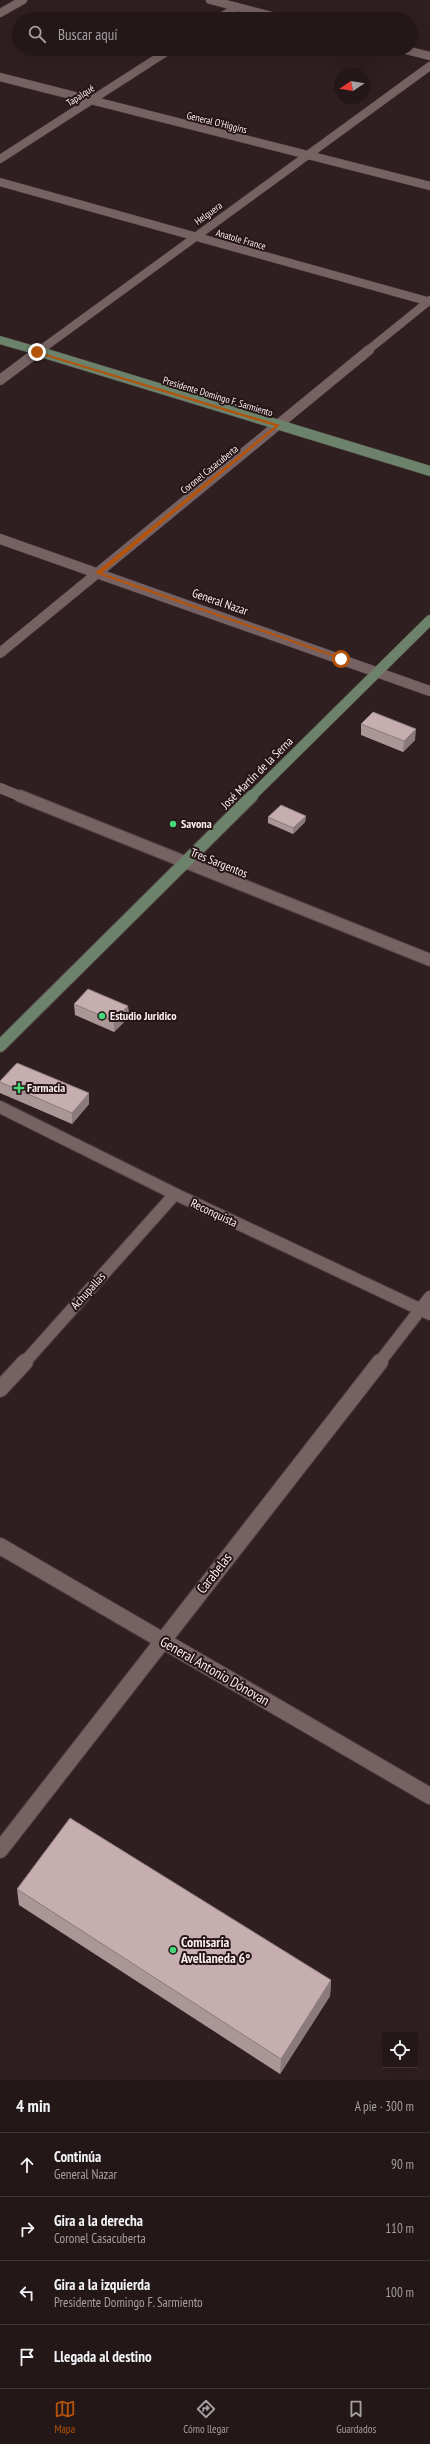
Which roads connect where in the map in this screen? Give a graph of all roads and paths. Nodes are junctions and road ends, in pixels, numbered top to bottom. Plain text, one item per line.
1 (23, 0) edge
2 (210, 0) edge
3 (237, 7) junction
4 (229, 12) edge
5 (257, 12) edge
6 (0, 13) edge
7 (418, 53) edge
8 (160, 56) edge
9 (430, 56) edge
10 (430, 66) edge
11 (0, 77) edge
12 (90, 100) junction
13 (307, 154) junction
14 (0, 159) edge
15 (0, 182) edge
16 (430, 186) edge
17 (195, 236) junction
18 (429, 301) edge
19 (0, 340) edge
20 (37, 352) junction
21 (0, 380) edge
22 (278, 426) junction
23 (430, 471) edge
24 (0, 540) edge
25 (98, 573) junction
26 (430, 620) edge
27 (0, 653) edge
28 (376, 672) junction
29 (430, 691) edge
30 (0, 788) edge
31 (185, 864) junction
32 (430, 960) edge
33 (0, 1046) edge
34 (0, 1107) edge
35 (175, 1194) junction
36 (430, 1297) edge
37 (425, 1312) edge
38 (0, 1389) edge
39 (0, 1546) edge
40 (162, 1640) junction
41 (430, 1796) edge
42 (0, 1850) edge

1 - 6 street
2 - 3 street
3 - 4 street
3 - 5 street
7 - 9 street
8 - 12 street, Tapalqué
10 - 13 street, Helguera
11 - 12 street, General O'Higgins
12 - 13 street, General O'Higgins
12 - 14 street, Tapalqué
13 - 16 street, General O'Higgins
13 - 17 street, Helguera
15 - 17 street, Anatole France
17 - 18 street, Anatole France
17 - 20 street, Helguera
18 - 22 street, Coronel Casacuberta
19 - 20 street, Presidente Domingo F. Sarmiento
20 - 21 street, Helguera
20 - 22 street, Presidente Domingo F. Sarmiento
22 - 23 street, Presidente Domingo F. Sarmiento
22 - 25 street, Coronel Casacuberta
24 - 25 street, General Nazar
25 - 27 street, Coronel Casacuberta
25 - 28 street, General Nazar
26 - 28 street, José Martín de la Serna
28 - 29 street, General Nazar
28 - 31 street, José Martín de la Serna
30 - 31 street, Tres Sargentos
31 - 32 street, Tres Sargentos
31 - 33 street, José Martín de la Serna
34 - 35 street, Reconquista
35 - 37 street, Reconquista
35 - 38 street, Achupallas
36 - 37 street, Carabelas
37 - 40 street, Carabelas
39 - 40 street, General Antonio Dónovan
40 - 41 street, General Antonio Dónovan
40 - 42 street, Carabelas

